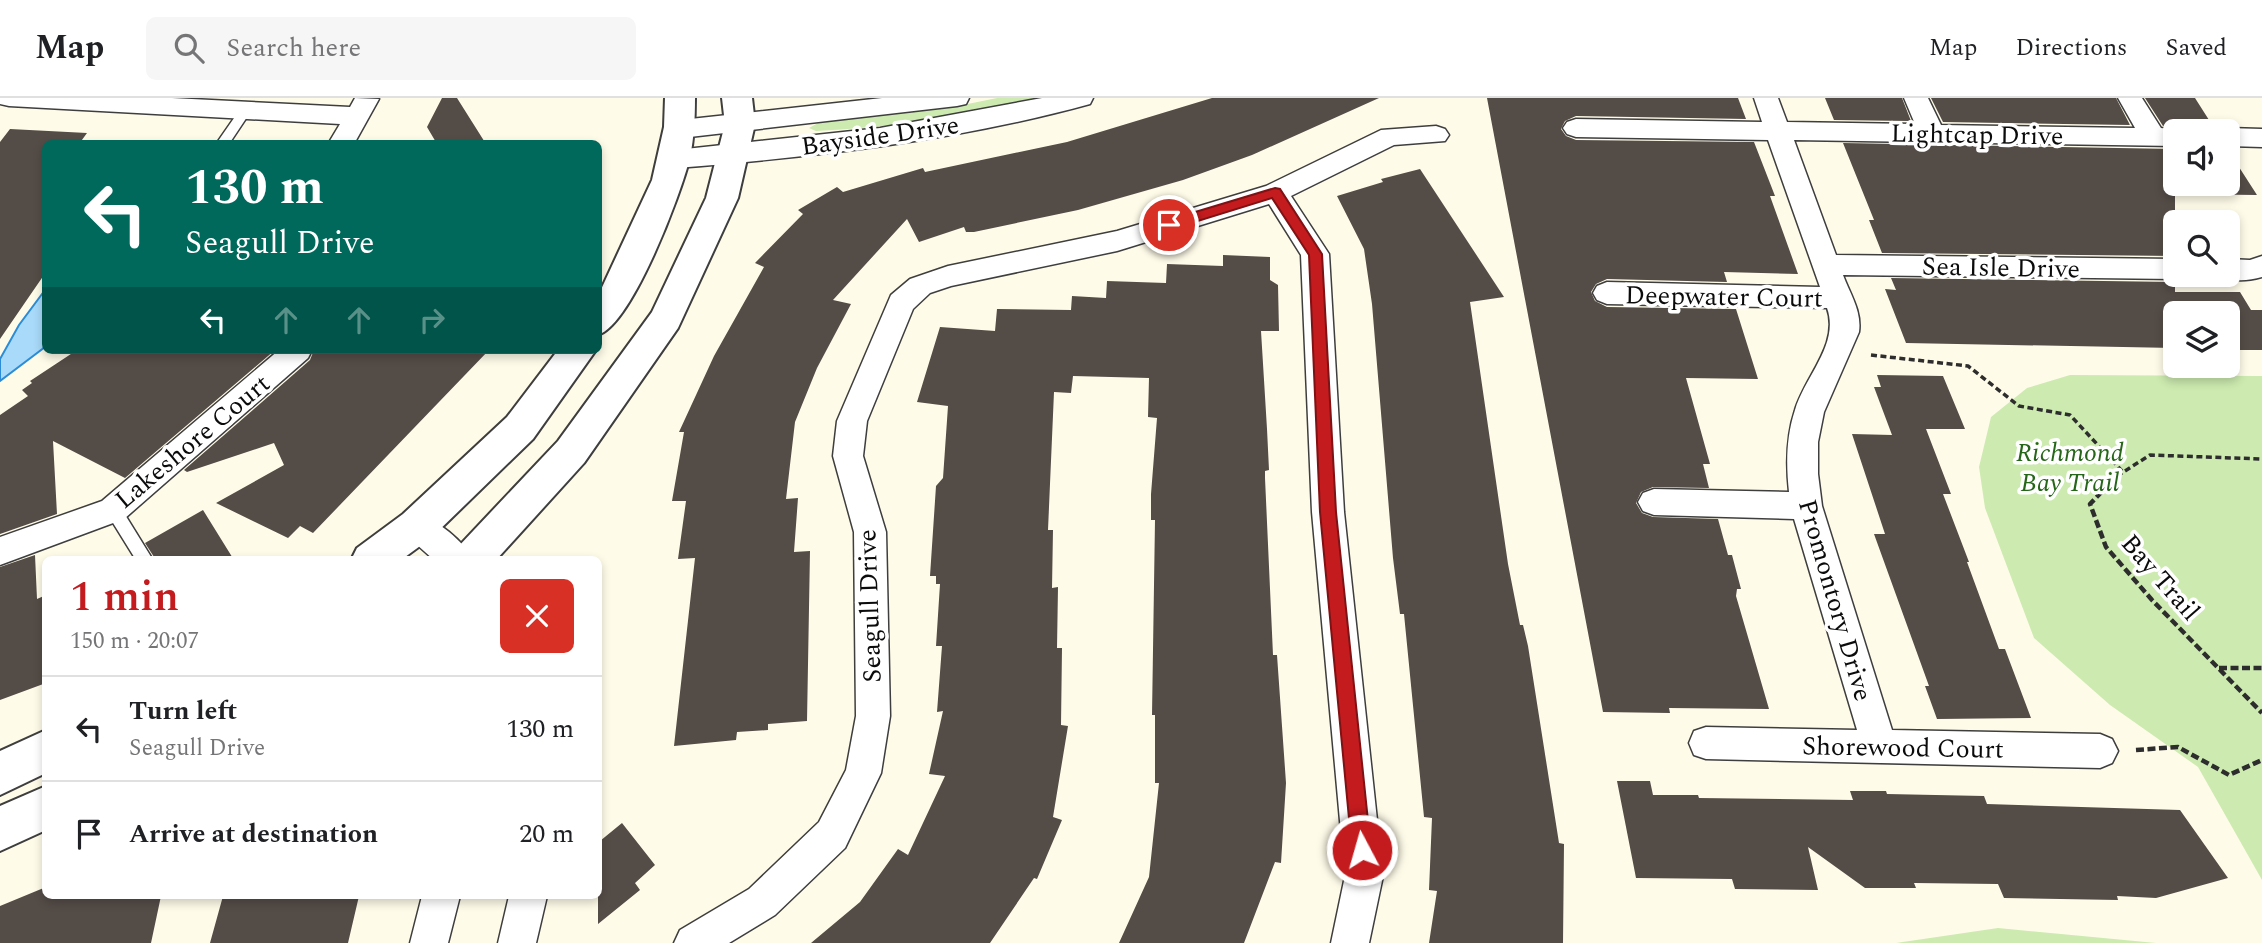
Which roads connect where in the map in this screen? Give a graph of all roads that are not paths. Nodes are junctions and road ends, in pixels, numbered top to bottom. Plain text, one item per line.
1 (11, 98) edge
2 (957, 98) edge
3 (1081, 98) edge
4 (1766, 98) edge
5 (1916, 98) edge
6 (2130, 98) edge
7 (53, 99) edge
8 (145, 102) edge
9 (363, 107) edge
10 (245, 111) junction
11 (0, 114) edge
12 (736, 126) edge
13 (1576, 128) dead end
14 (679, 129) edge
15 (1779, 132) junction
16 (1932, 133) junction
17 (1436, 135) dead end
18 (2163, 135) edge
19 (2163, 136) edge
20 (2240, 137) edge
21 (2262, 138) edge
22 (225, 140) edge
23 (343, 140) edge
24 (1275, 193) junction
25 (1827, 265) junction
26 (2262, 266) edge
27 (2163, 269) edge
28 (2240, 270) edge
29 (1607, 293) dead end
30 (1840, 298) junction
31 (602, 316) edge
32 (293, 354) edge
33 (575, 354) edge
34 (1654, 502) dead end
35 (1806, 506) junction
36 (113, 510) junction
37 (417, 526) junction
38 (0, 551) edge
39 (142, 556) edge
40 (376, 556) edge
41 (452, 556) edge
42 (475, 556) edge
43 (1706, 743) dead end
44 (1880, 747) junction
45 (2100, 751) road end
46 (42, 752) edge
47 (0, 774) edge
48 (42, 809) edge
49 (0, 829) edge
50 (440, 899) edge
51 (527, 899) edge
52 (429, 943) edge
53 (517, 943) edge
54 (693, 943) edge
55 (1350, 943) edge

1 - 7 street
1 - 11 street
2 - 12 street, Bayside Drive
3 - 12 street, Bayside Drive
4 - 15 street, Promontory Drive
5 - 16 street
6 - 18 street
7 - 8 street
8 - 10 street
9 - 10 street
9 - 23 street
10 - 22 lane
12 - 14 street, Bayside Drive
12 - 42 street
13 - 15 street, Lightcap Drive
14 - 31 street
15 - 16 street, Lightcap Drive
15 - 25 street, Promontory Drive
16 - 19 street, Lightcap Drive
17 - 24 street, Seagull Drive
20 - 21 street
24 - 54 street, Seagull Drive
24 - 55 street
25 - 27 street, Sea Isle Drive
25 - 30 street, Promontory Drive
26 - 28 street
29 - 30 street, Deepwater Court
30 - 35 street, Promontory Drive
32 - 36 street, Lakeshore Court
33 - 37 street
34 - 35 street
35 - 44 street, Promontory Drive
36 - 38 street, Lakeshore Court
36 - 39 lane
37 - 40 street
37 - 41 street
43 - 44 street, Shorewood Court
44 - 45 street, Shorewood Court
46 - 47 street
48 - 49 street
50 - 52 street
51 - 53 street

